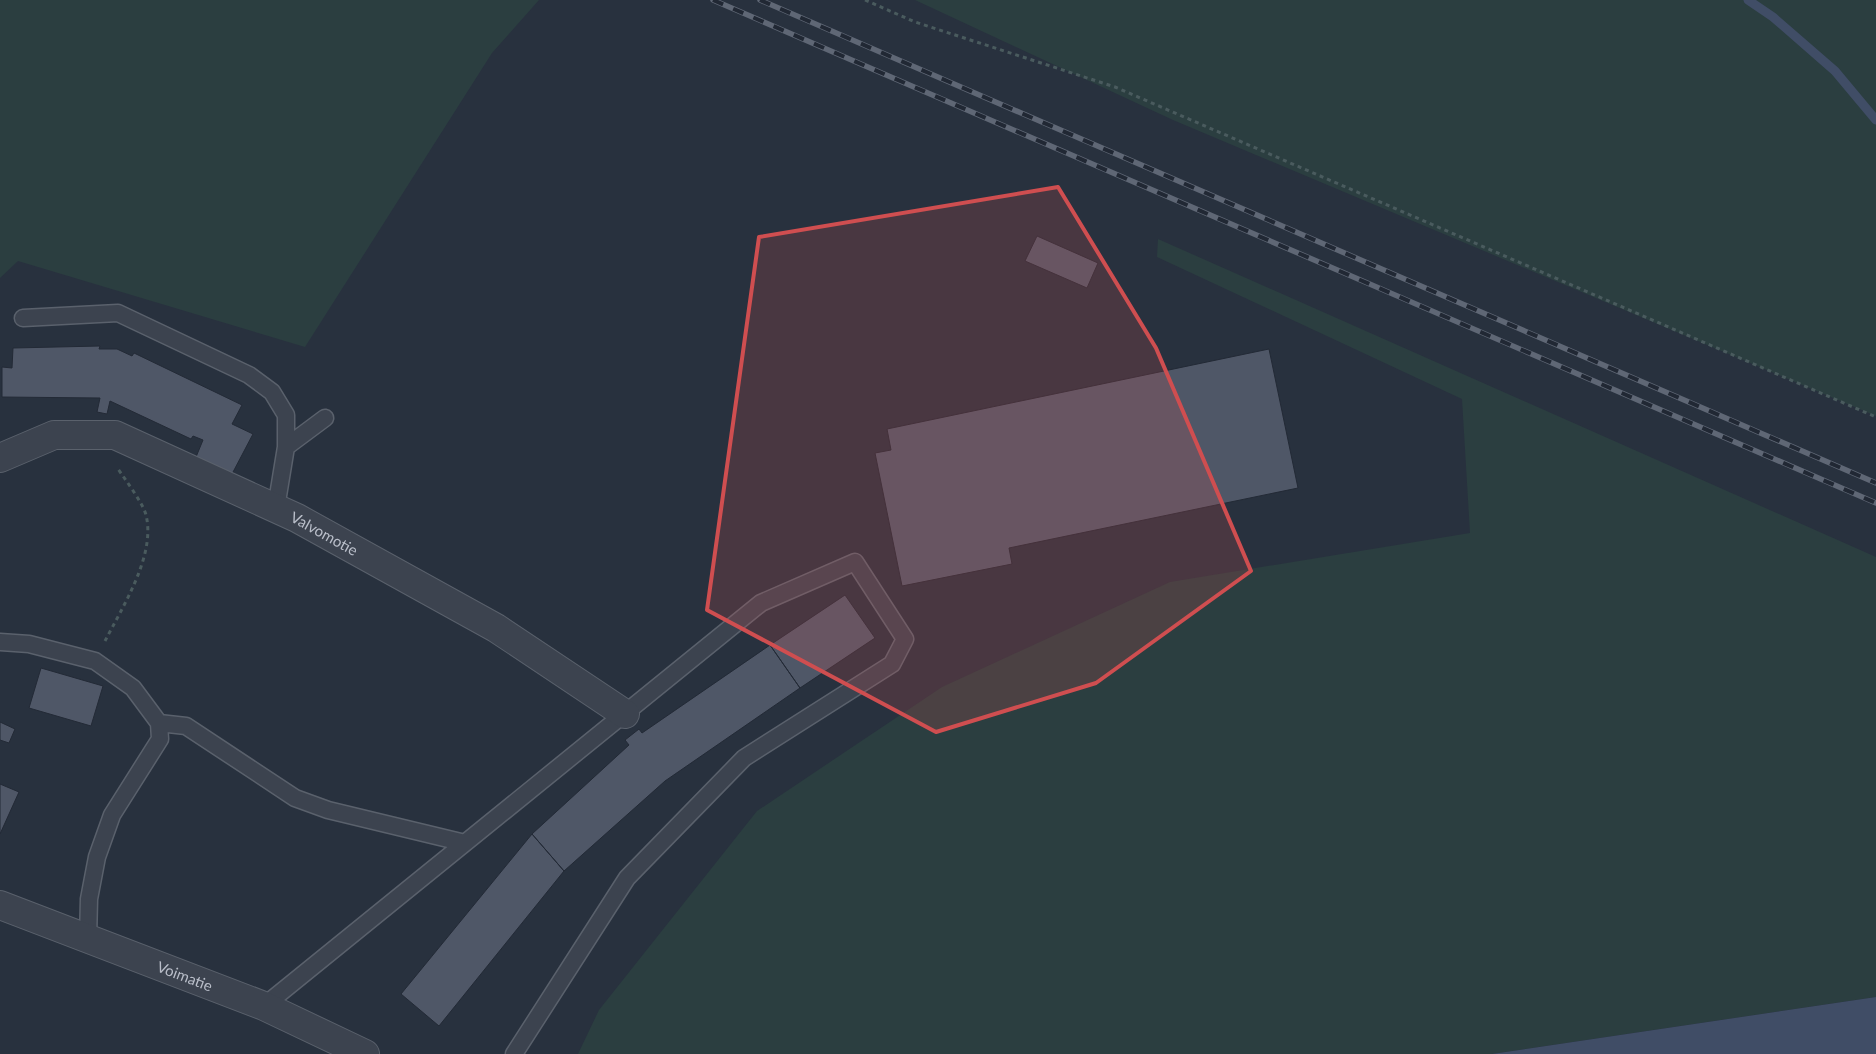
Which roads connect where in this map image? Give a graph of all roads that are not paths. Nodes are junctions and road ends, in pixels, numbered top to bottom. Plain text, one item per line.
1 (23, 318) dead end
2 (325, 418) dead end
3 (286, 447) junction
4 (0, 458) edge
5 (276, 508) junction
6 (0, 642) edge
7 (625, 714) junction
8 (159, 723) junction
9 (464, 843) junction
10 (0, 904) edge
11 (88, 938) junction
12 (264, 1006) junction
13 (365, 1054) edge
14 (514, 1054) edge

1 - 3 lane
2 - 3 lane
3 - 5 lane
4 - 5 street, Valvomotie
5 - 7 street, Valvomotie
6 - 8 lane
7 - 9 lane
7 - 14 lane
8 - 9 lane
8 - 11 lane
9 - 12 lane
10 - 11 street, Voimatie
11 - 12 street, Voimatie
12 - 13 street, Voimatie

